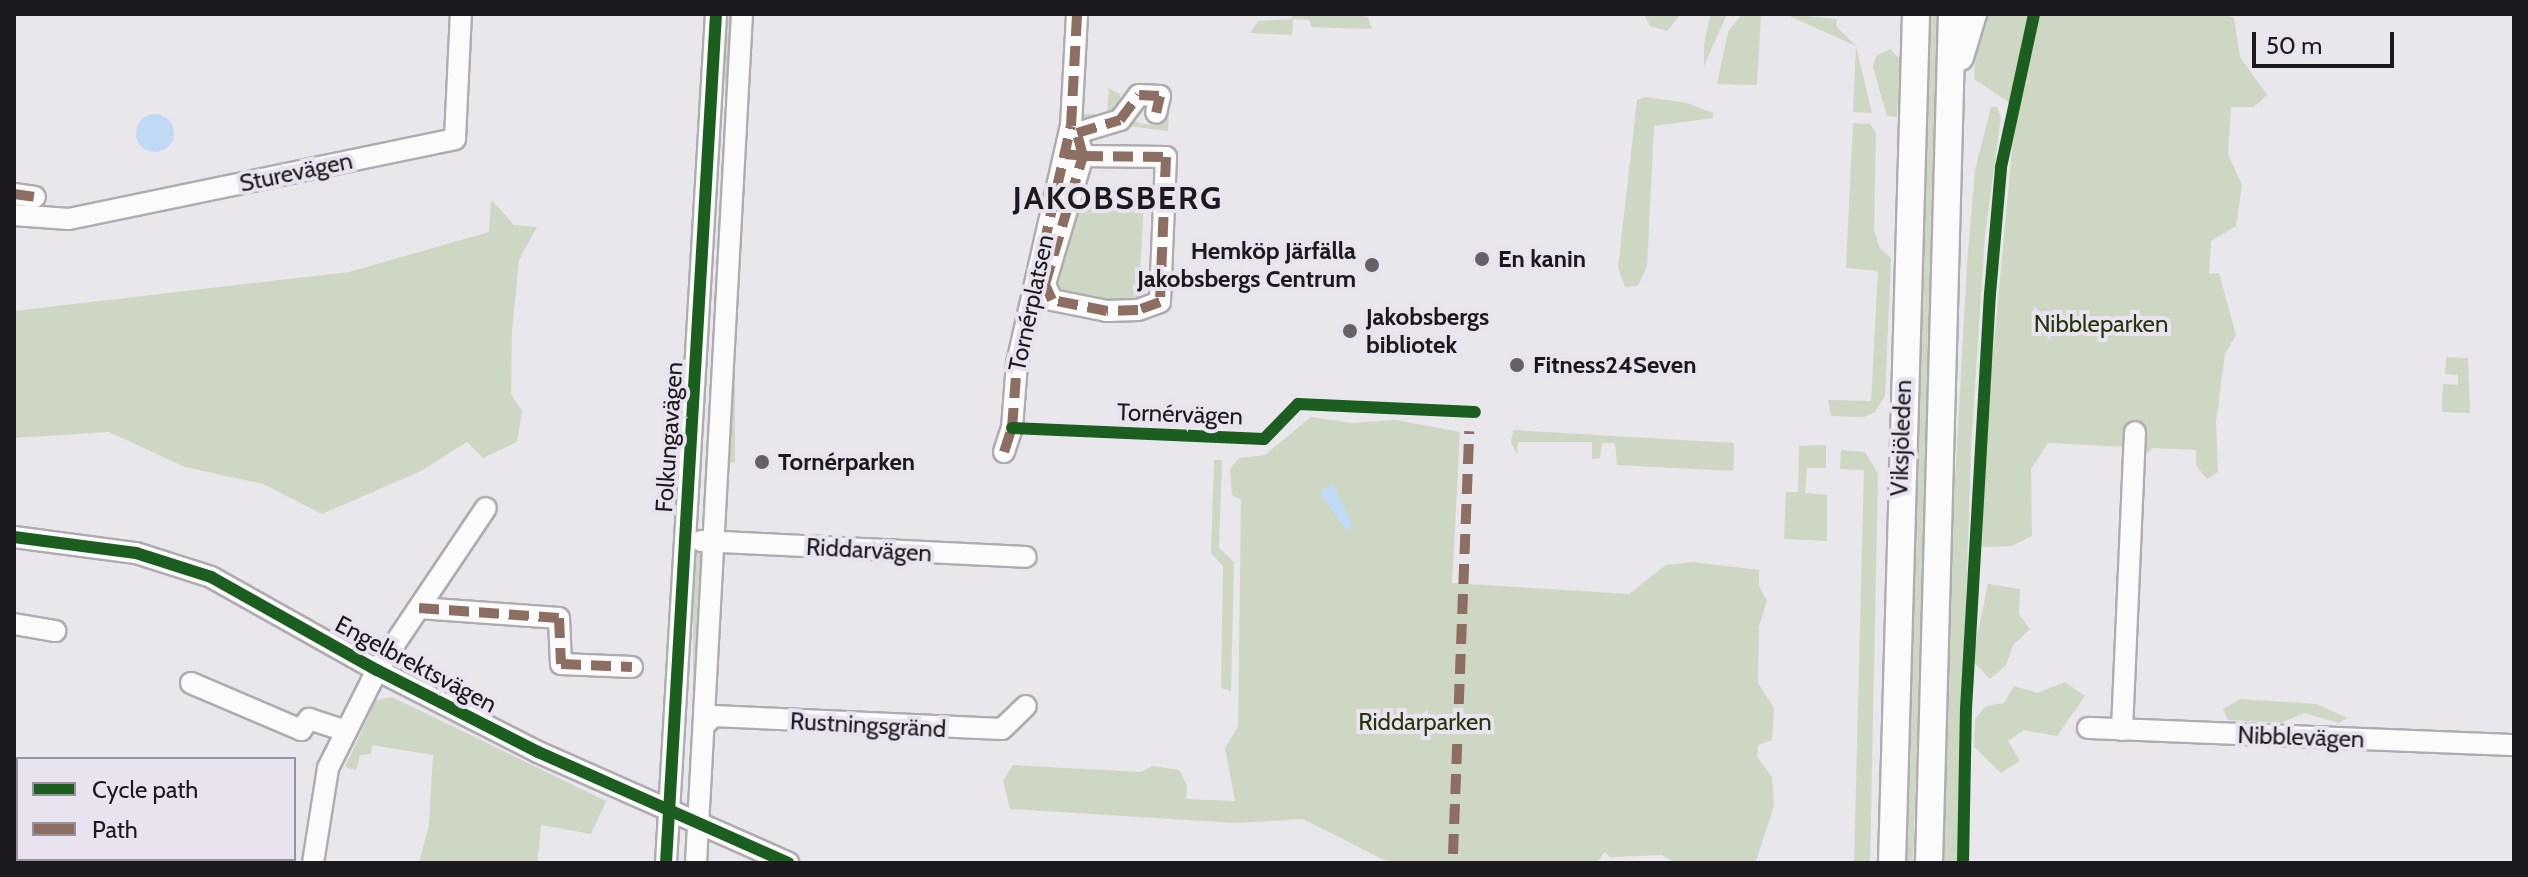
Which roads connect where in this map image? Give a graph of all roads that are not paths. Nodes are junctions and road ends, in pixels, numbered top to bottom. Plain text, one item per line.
1 (461, 14) edge
2 (716, 14) edge
3 (742, 14) edge
4 (1077, 14) edge
5 (1905, 14) edge
6 (1916, 14) edge
7 (1952, 14) edge
8 (1973, 14) edge
9 (1950, 87) junction
10 (1915, 92) junction
11 (1156, 113) dead end
12 (1074, 155) junction
13 (14, 194) edge
14 (35, 197) dead end
15 (14, 215) edge
16 (2135, 432) dead end
17 (1004, 452) dead end
18 (486, 508) dead end
19 (14, 537) edge
20 (685, 540) junction
21 (712, 541) junction
22 (1026, 557) dead end
23 (419, 608) junction
24 (14, 624) edge
25 (55, 631) dead end
26 (632, 667) dead end
27 (377, 670) junction
28 (191, 683) dead end
29 (1026, 706) dead end
30 (704, 726) junction
31 (2088, 728) dead end
32 (2122, 730) junction
33 (346, 731) junction
34 (2514, 745) edge
35 (669, 810) junction
36 (698, 822) junction
37 (313, 863) edge
38 (666, 863) edge
39 (696, 863) edge
40 (789, 863) edge
41 (1892, 863) edge
42 (1929, 863) edge

1 - 15 street, Sturevägen
2 - 20 street, Folkungavägen
3 - 21 street, Folkungavägen
4 - 12 street, Tornérplatsen
5 - 10 main road
6 - 10 main road, Viksjöleden
7 - 9 main road, Viksjöleden
8 - 9 main road
9 - 42 main road, Viksjöleden
10 - 41 main road, Viksjöleden
11 - 12 street, Tornérplatsen
12 - 12 street, Tornérplatsen
12 - 17 street, Tornérplatsen
13 - 14 street
16 - 32 street
18 - 23 street
19 - 27 street, Engelbrektsvägen
20 - 21 street, Riddarvägen
20 - 35 street, Folkungavägen
21 - 22 street, Riddarvägen
21 - 30 street, Folkungavägen
23 - 26 street
23 - 27 street
24 - 25 street
27 - 33 street
27 - 35 street, Engelbrektsvägen
28 - 33 street
29 - 30 street, Rustningsgränd
30 - 36 street, Folkungavägen
31 - 32 street, Nibblevägen
32 - 34 street, Nibblevägen
33 - 37 street
35 - 36 street, Engelbrektsvägen
35 - 38 street, Folkungavägen
36 - 39 street, Folkungavägen
36 - 40 street, Engelbrektsvägen

